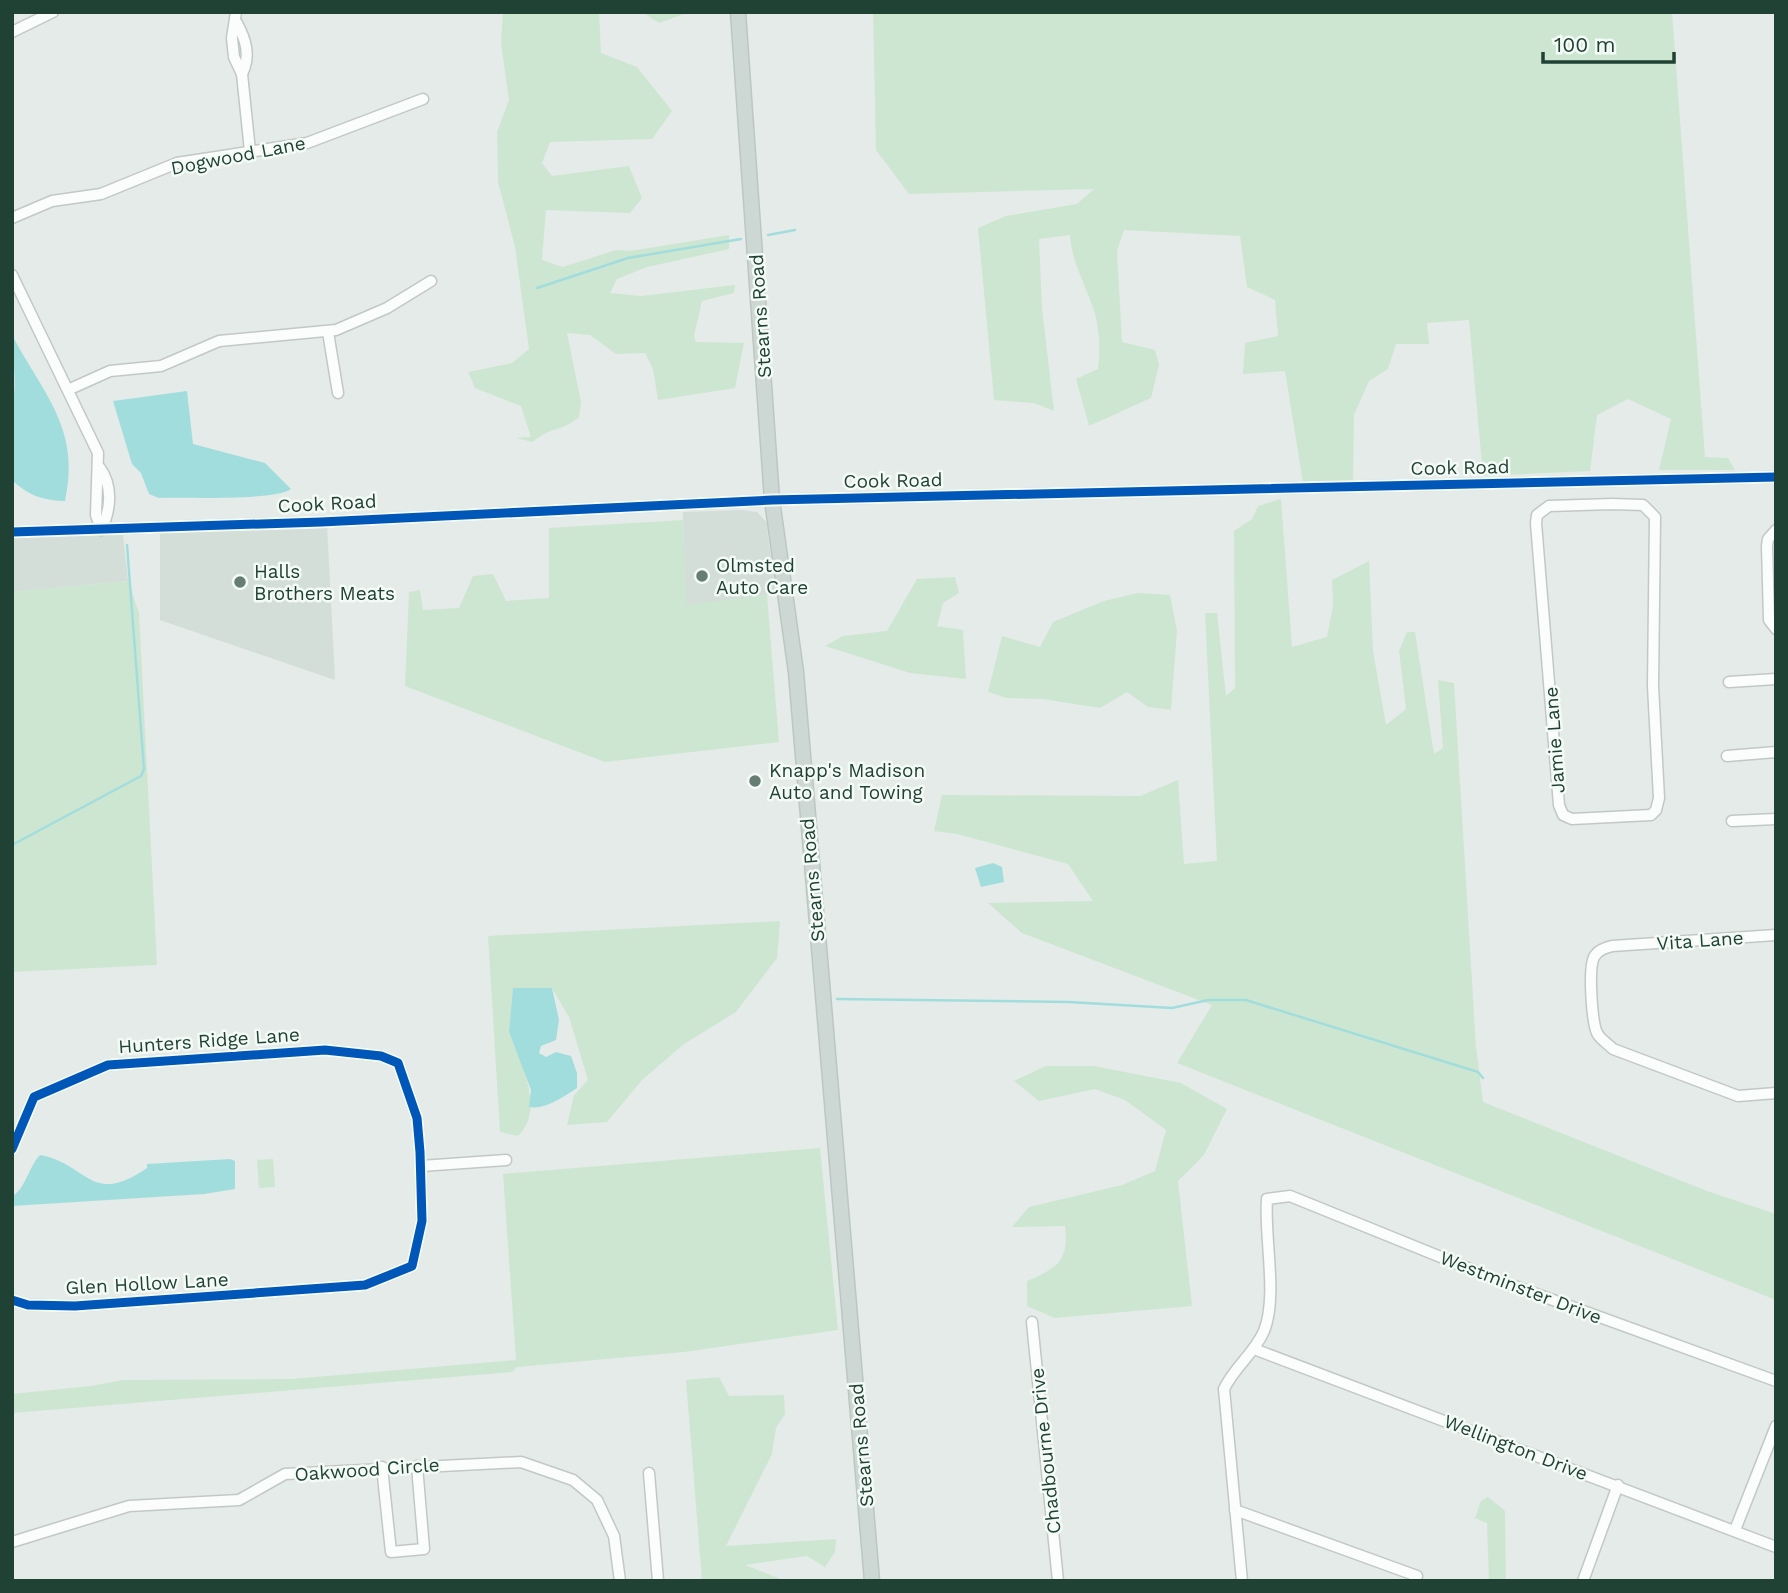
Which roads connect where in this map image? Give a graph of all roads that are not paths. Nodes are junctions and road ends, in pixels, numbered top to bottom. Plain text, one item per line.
1 (53, 12) edge
2 (738, 12) edge
3 (236, 18) edge
4 (12, 32) edge
5 (423, 99) dead end
6 (250, 151) junction
7 (12, 218) edge
8 (12, 276) edge
9 (431, 281) dead end
10 (328, 332) junction
11 (70, 389) junction
12 (338, 393) dead end
13 (1776, 477) edge
14 (1612, 481) junction
15 (772, 500) junction
16 (1612, 504) junction
17 (101, 530) junction
18 (1776, 530) edge
19 (12, 532) edge
20 (1776, 629) edge
21 (1776, 679) edge
22 (1729, 682) dead end
23 (1776, 752) edge
24 (1727, 756) dead end
25 (1776, 819) edge
26 (1732, 821) dead end
27 (1776, 935) edge
28 (1776, 1093) edge
29 (12, 1149) edge
30 (506, 1160) dead end
31 (421, 1166) junction
32 (12, 1300) edge
33 (1032, 1322) dead end
34 (1254, 1349) junction
35 (1776, 1381) edge
36 (1776, 1426) edge
37 (417, 1466) junction
38 (383, 1467) junction
39 (649, 1473) dead end
40 (1618, 1485) junction
41 (1236, 1510) junction
42 (1735, 1530) junction
43 (12, 1542) edge
44 (1776, 1547) edge
45 (1417, 1576) dead end
46 (620, 1581) edge
47 (658, 1581) edge
48 (872, 1581) edge
49 (1058, 1581) edge
50 (1242, 1581) edge
51 (1583, 1581) edge

1 - 4 street
2 - 15 main road, Stearns Road
3 - 6 street
5 - 6 street, Dogwood Lane
6 - 7 street, Dogwood Lane
8 - 11 street
9 - 10 street
10 - 11 street
10 - 12 street
11 - 17 street
13 - 14 street, Cook Road
14 - 15 street, Cook Road
14 - 16 street
15 - 17 street, Cook Road
15 - 48 main road, Stearns Road
16 - 16 street, Jamie Lane
17 - 19 street, Cook Road
18 - 20 street
21 - 22 street
23 - 24 street
25 - 26 street
27 - 28 street, Vita Lane
29 - 31 street, Hunters Ridge Lane
30 - 31 street
31 - 32 street, Glen Hollow Lane
33 - 49 street, Chadbourne Drive
34 - 35 street, Westminster Drive
34 - 40 street, Wellington Drive
34 - 41 street
36 - 42 street
37 - 38 street, Oakwood Circle
37 - 38 street
37 - 46 street, Oakwood Circle
38 - 43 street, Oakwood Circle
39 - 47 street
40 - 42 street, Wellington Drive
40 - 51 street
41 - 45 street
41 - 50 street
42 - 44 street, Wellington Drive

